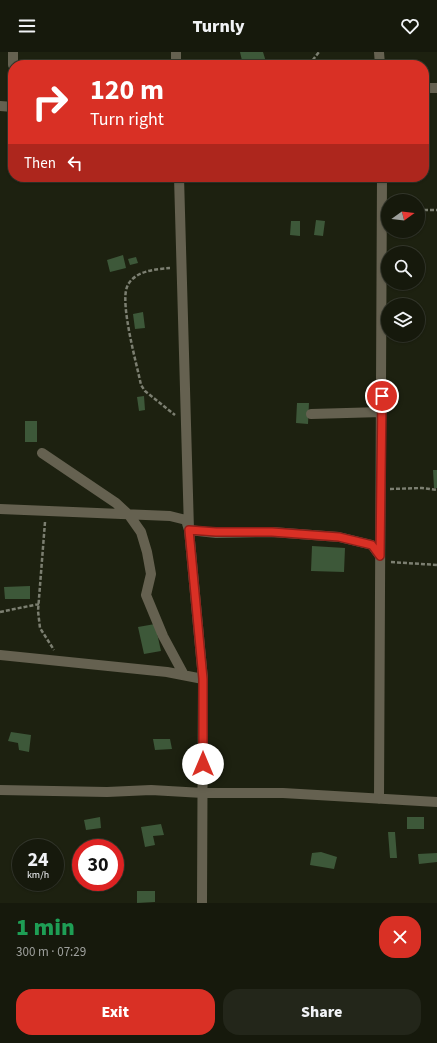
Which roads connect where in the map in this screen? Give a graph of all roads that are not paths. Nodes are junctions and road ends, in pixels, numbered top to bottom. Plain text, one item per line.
1 (179, 182) edge
2 (382, 182) edge
3 (382, 412) junction
4 (312, 414) dead end
5 (42, 453) dead end
6 (0, 509) edge
7 (129, 515) junction
8 (189, 530) junction
9 (380, 556) junction
10 (0, 655) edge
11 (184, 675) junction
12 (203, 679) junction
13 (0, 790) edge
14 (203, 793) junction
15 (379, 799) junction
16 (437, 802) edge
17 (202, 903) edge

1 - 8 street
2 - 3 street
3 - 4 street
3 - 9 street
5 - 7 street
6 - 7 street
7 - 8 street
7 - 11 street
8 - 9 street
8 - 12 street
9 - 15 street
10 - 11 street
11 - 12 street
12 - 14 street
13 - 14 street
14 - 15 street
14 - 17 street
15 - 16 street

